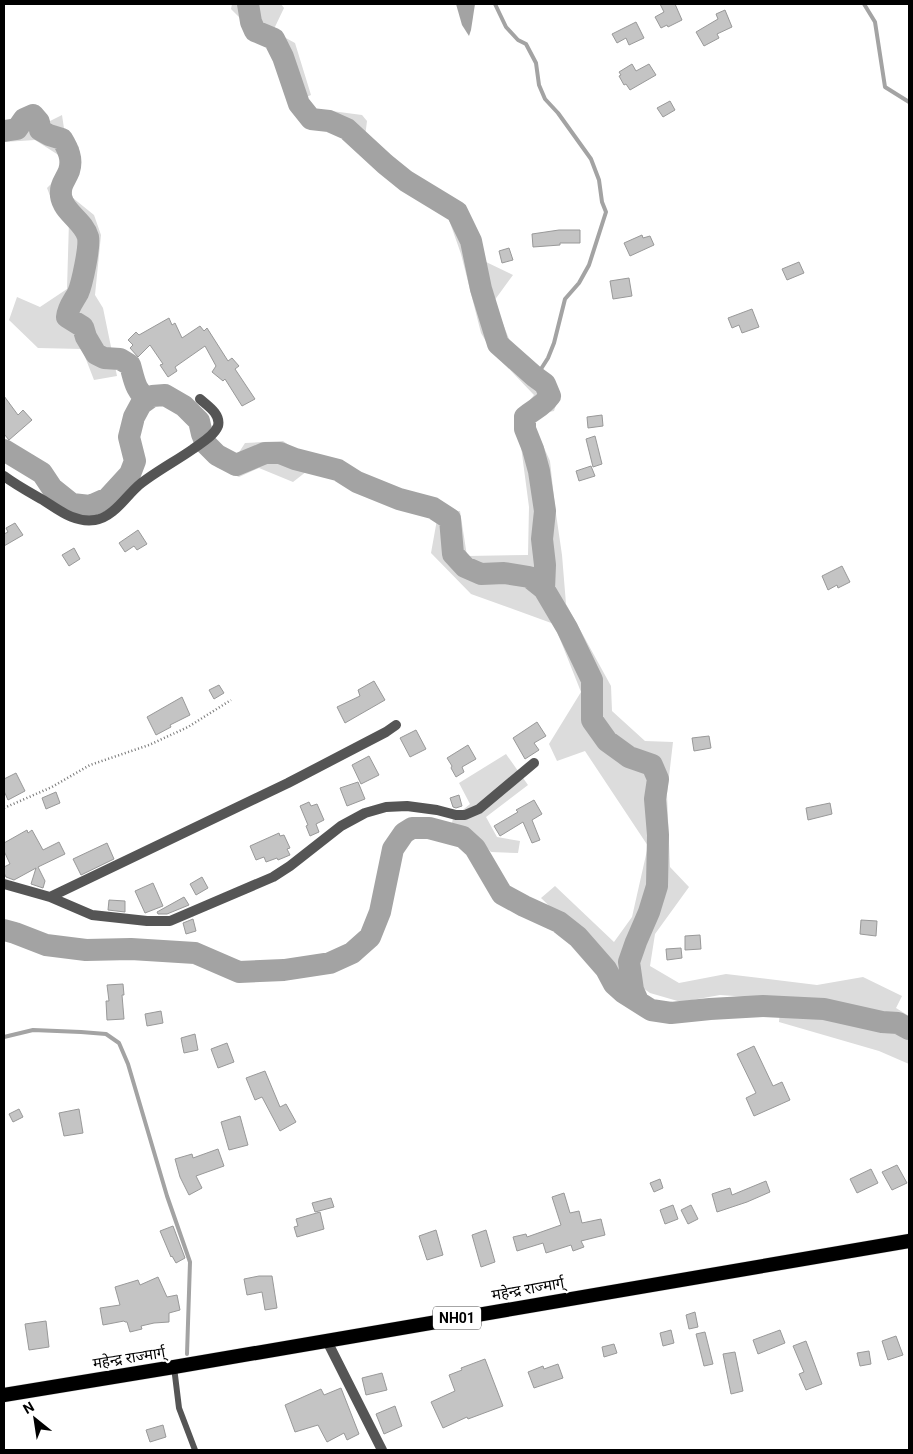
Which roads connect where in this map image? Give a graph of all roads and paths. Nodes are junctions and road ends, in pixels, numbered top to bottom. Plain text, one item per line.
1 (200, 399) dead end
2 (4, 476) edge
3 (231, 700) dead end
4 (396, 725) dead end
5 (534, 762) dead end
6 (4, 808) edge
7 (4, 884) edge
8 (50, 897) junction
9 (909, 1241) edge
10 (327, 1341) junction
11 (174, 1367) junction
12 (4, 1395) edge
13 (195, 1450) edge
14 (382, 1450) edge

1 - 2 street
3 - 6 path
4 - 8 street
5 - 8 street
7 - 8 street
9 - 10 highway, महेन्द्र राज्मार्ग् / NH01
10 - 11 highway, महेन्द्र राज्मार्ग् / NH01
10 - 14 street
11 - 12 highway, महेन्द्र राज्मार्ग् / NH01
11 - 13 lane

